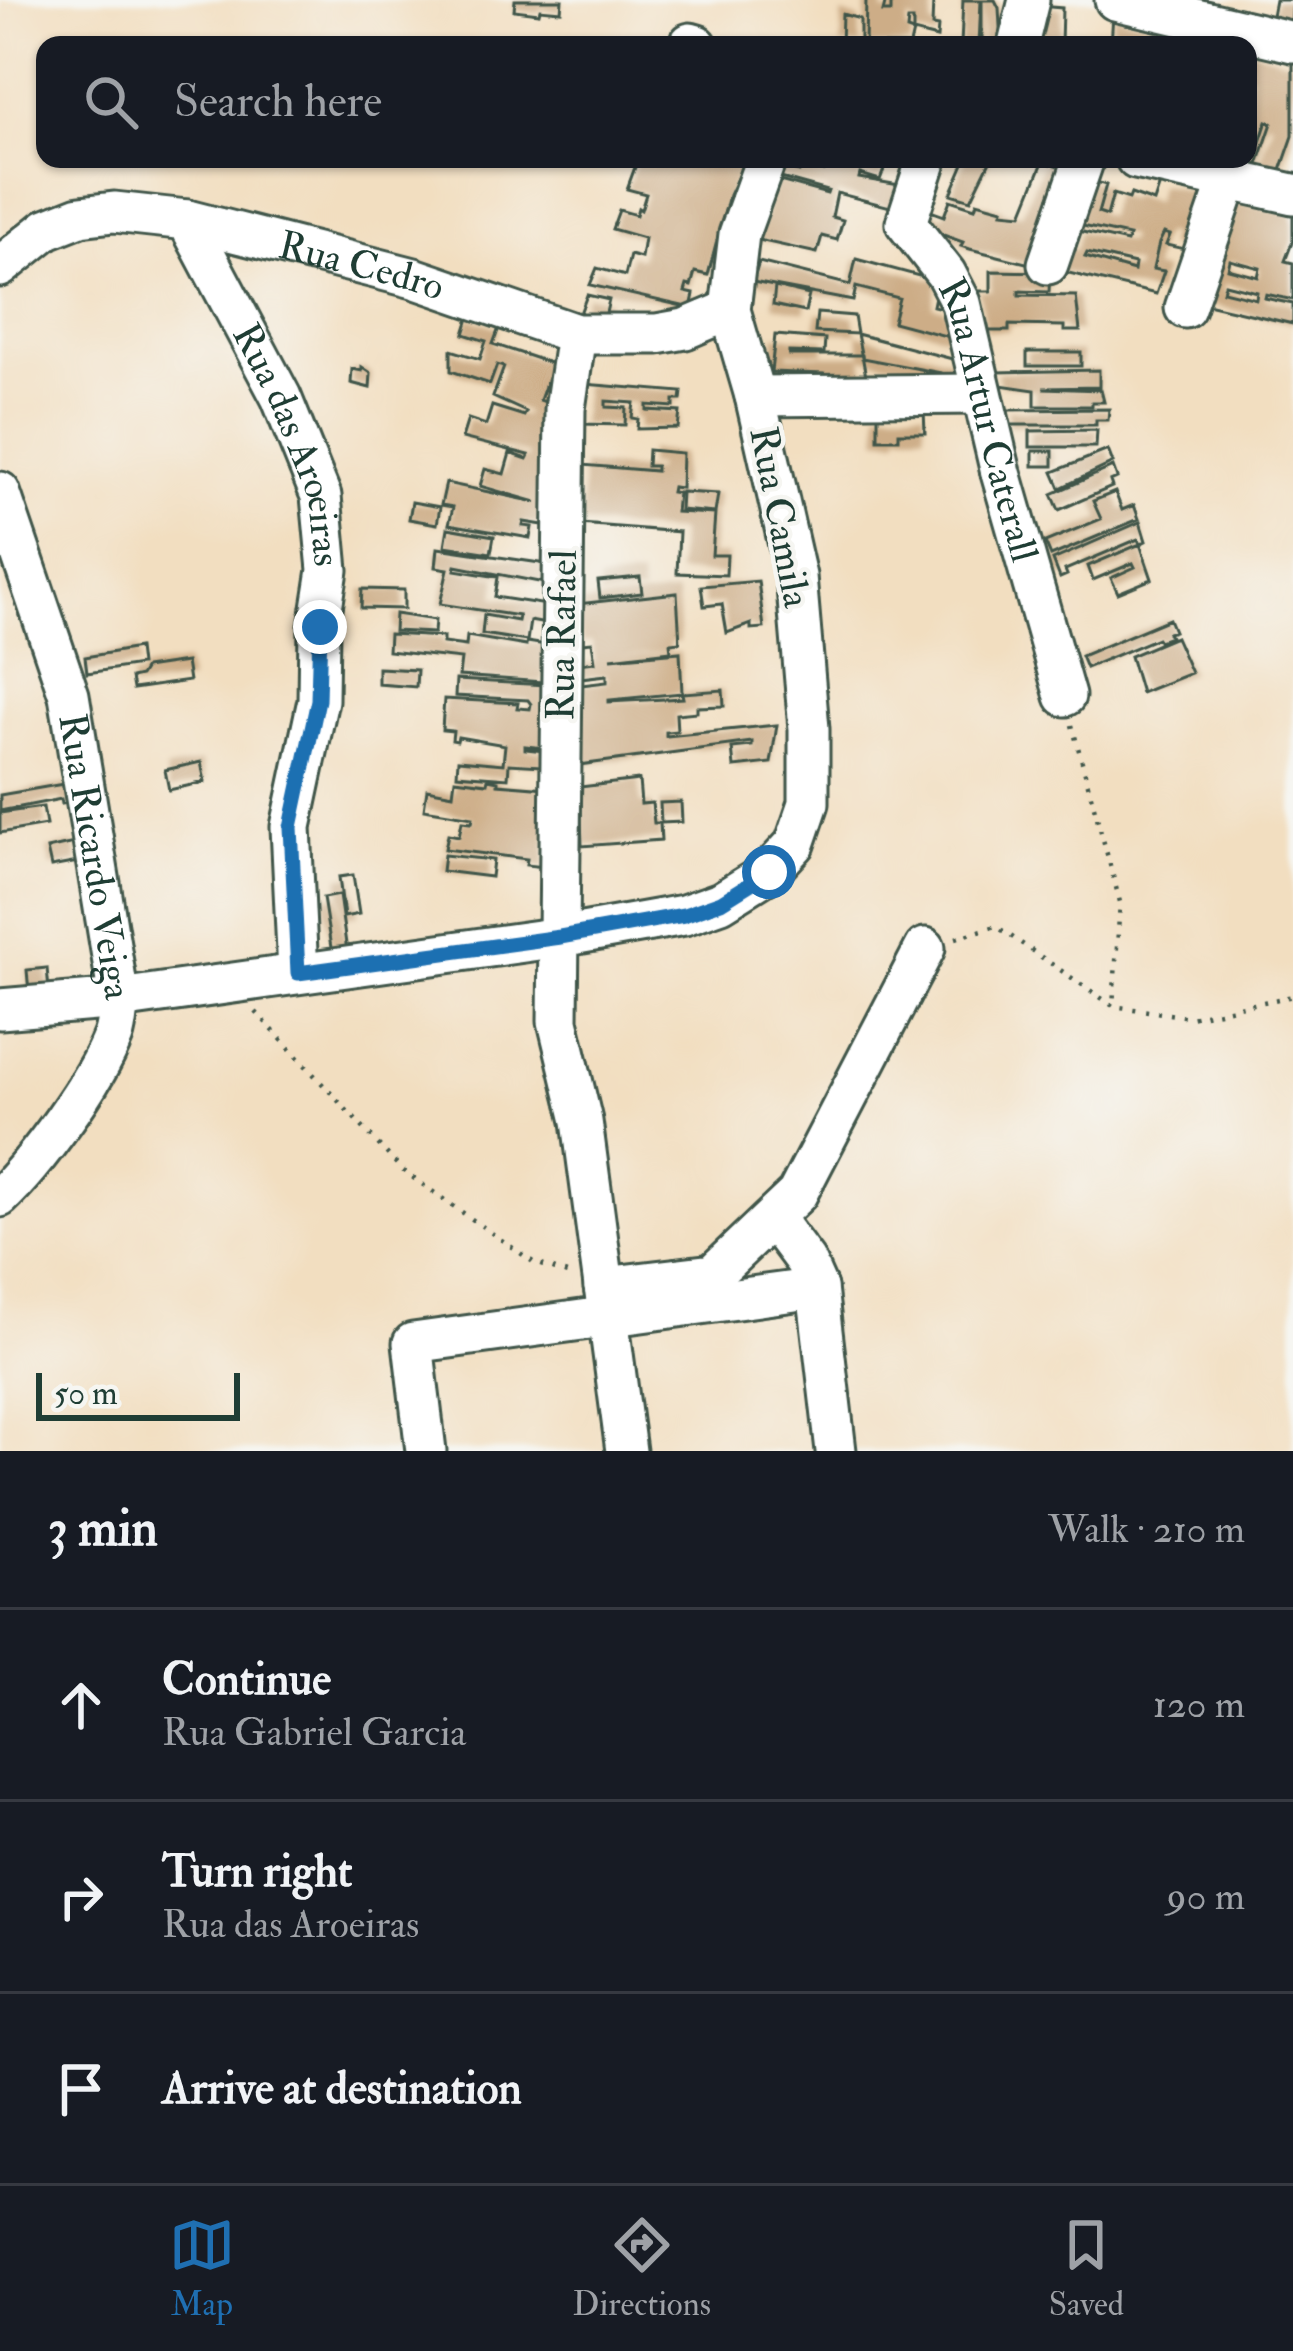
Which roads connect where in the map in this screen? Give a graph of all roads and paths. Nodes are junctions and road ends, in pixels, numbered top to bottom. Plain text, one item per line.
1 (1029, 0) edge
2 (1115, 0) edge
3 (1020, 36) edge
4 (1293, 43) edge
5 (763, 168) edge
6 (924, 168) edge
7 (1081, 168) edge
8 (1178, 168) edge
9 (1229, 179) junction
10 (1293, 194) edge
11 (187, 220) junction
12 (1048, 264) dead end
13 (0, 267) edge
14 (1185, 308) dead end
15 (730, 310) junction
16 (576, 334) junction
17 (981, 394) junction
18 (755, 395) junction
19 (0, 492) edge
20 (1065, 696) joint
21 (560, 937) junction
22 (925, 948) joint
23 (298, 973) junction
24 (230, 983) junction
25 (1293, 997) edge
26 (119, 999) junction
27 (1113, 1006) junction
28 (0, 1009) edge
29 (0, 1197) edge
30 (773, 1217) junction
31 (694, 1276) junction
32 (818, 1288) junction
33 (606, 1302) junction
34 (666, 1309) junction
35 (426, 1451) edge
36 (626, 1451) edge
37 (836, 1451) edge

1 - 3 street
2 - 4 street
5 - 15 street, Rua Camila
6 - 17 street, Rua Artur Caterall
7 - 12 street
8 - 9 street
9 - 10 street
9 - 14 street
11 - 13 street, Rua Cedro
11 - 16 street, Rua Cedro
11 - 23 street, Rua das Aroeiras
15 - 16 street, Rua Cedro
15 - 18 street, Rua Camila
16 - 21 street, Rua Rafael
17 - 18 street
17 - 20 street, Rua Artur Caterall
18 - 21 street, Rua Camila
19 - 26 street, Rua Ricardo Veiga
20 - 27 path
21 - 23 street
21 - 33 street, Rua Rafael
22 - 27 path
22 - 30 street
23 - 24 street
24 - 26 street
24 - 33 path
25 - 27 path
26 - 28 street
26 - 29 street, Rua Ricardo Veiga
30 - 31 street
30 - 32 street
31 - 33 street
31 - 34 street
32 - 34 street
32 - 37 street
33 - 34 street
33 - 35 street
33 - 36 street, Rua Rafael

